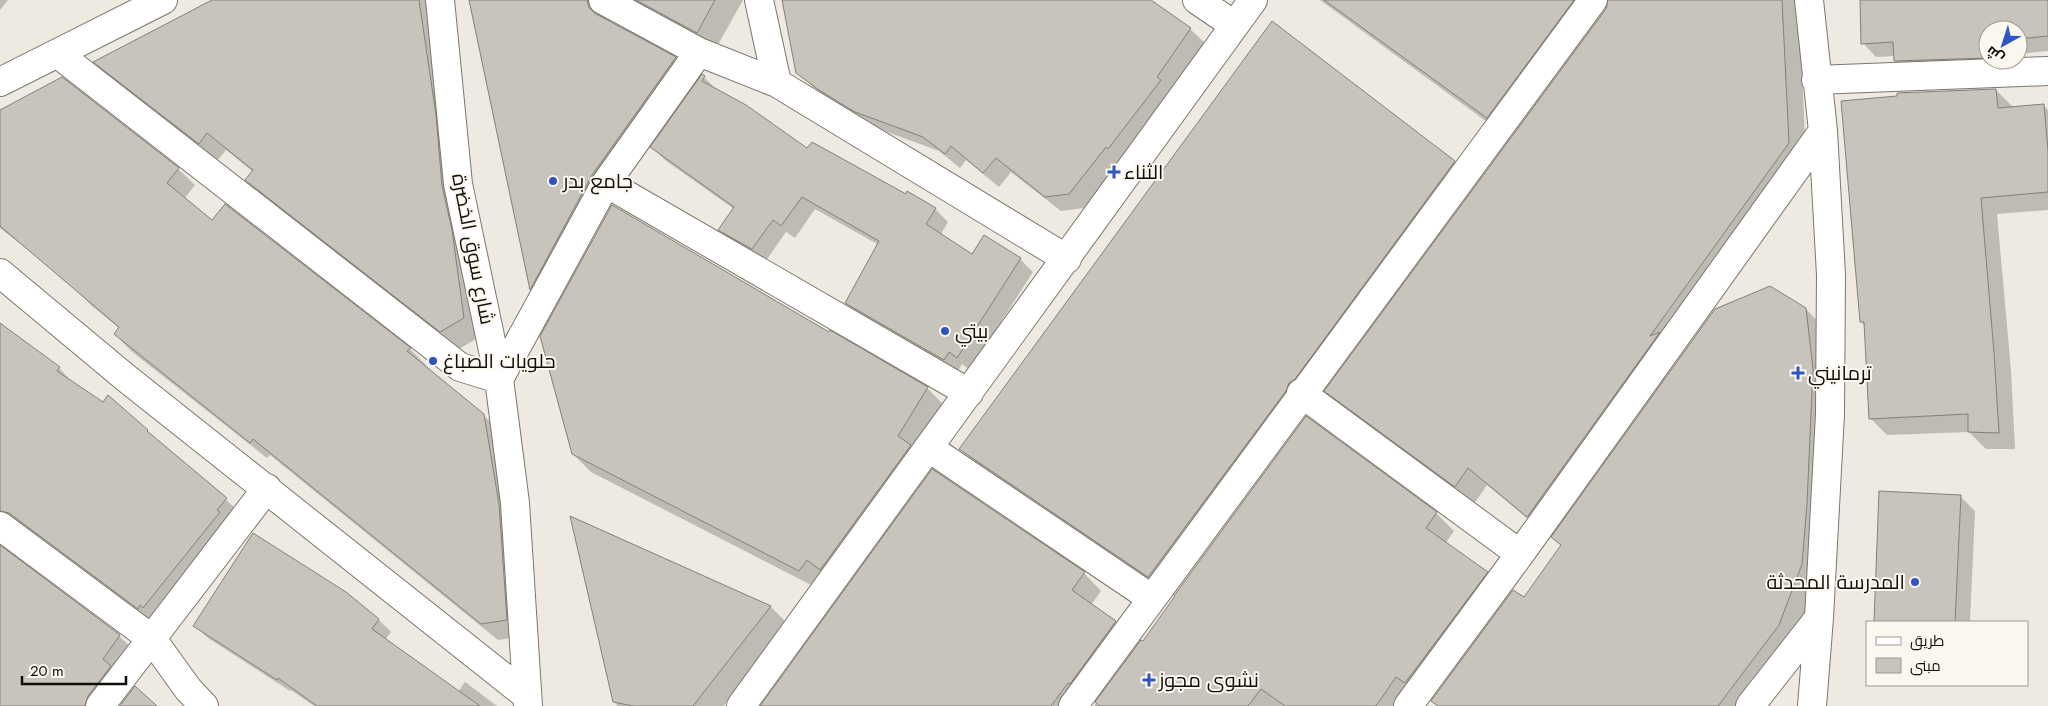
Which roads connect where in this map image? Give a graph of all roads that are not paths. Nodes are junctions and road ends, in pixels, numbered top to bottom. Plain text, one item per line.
1 (164, 0) edge
2 (440, 0) edge
3 (603, 0) edge
4 (759, 0) edge
5 (1197, 0) edge
6 (1253, 0) edge
7 (1593, 0) edge
8 (1809, 0) edge
9 (1234, 25) junction
10 (699, 52) junction
11 (58, 54) junction
12 (2048, 71) edge
13 (1816, 80) junction
14 (0, 82) edge
15 (777, 83) junction
16 (1823, 131) junction
17 (606, 183) junction
18 (1066, 259) junction
19 (0, 273) edge
20 (499, 379) junction
21 (969, 393) junction
22 (1302, 394) junction
23 (929, 448) junction
24 (267, 488) junction
25 (0, 526) edge
26 (1520, 554) junction
27 (1152, 598) junction
28 (1819, 618) junction
29 (152, 639) junction
30 (527, 701) edge
31 (100, 706) edge
32 (204, 706) edge
33 (741, 706) edge
34 (1073, 706) edge
35 (1408, 706) edge
36 (1750, 706) edge
37 (1812, 706) edge

1 - 11 street
2 - 20 street, شارع سوق الخضرة
3 - 10 street
4 - 15 street
5 - 9 street
6 - 9 street
7 - 22 street
8 - 13 street
9 - 18 street
10 - 15 street
10 - 17 street
11 - 14 street
11 - 20 street
12 - 13 street
13 - 16 street
15 - 18 street
16 - 26 street
16 - 28 street
17 - 20 street
17 - 21 street
18 - 21 street
19 - 24 street
20 - 30 street, شارع سوق الخضرة
21 - 23 street
22 - 26 street
22 - 27 street
23 - 27 street
23 - 33 street
24 - 29 street
24 - 30 street
25 - 29 street
26 - 35 street
27 - 34 street
28 - 36 street
28 - 37 street
29 - 31 street
29 - 32 street

